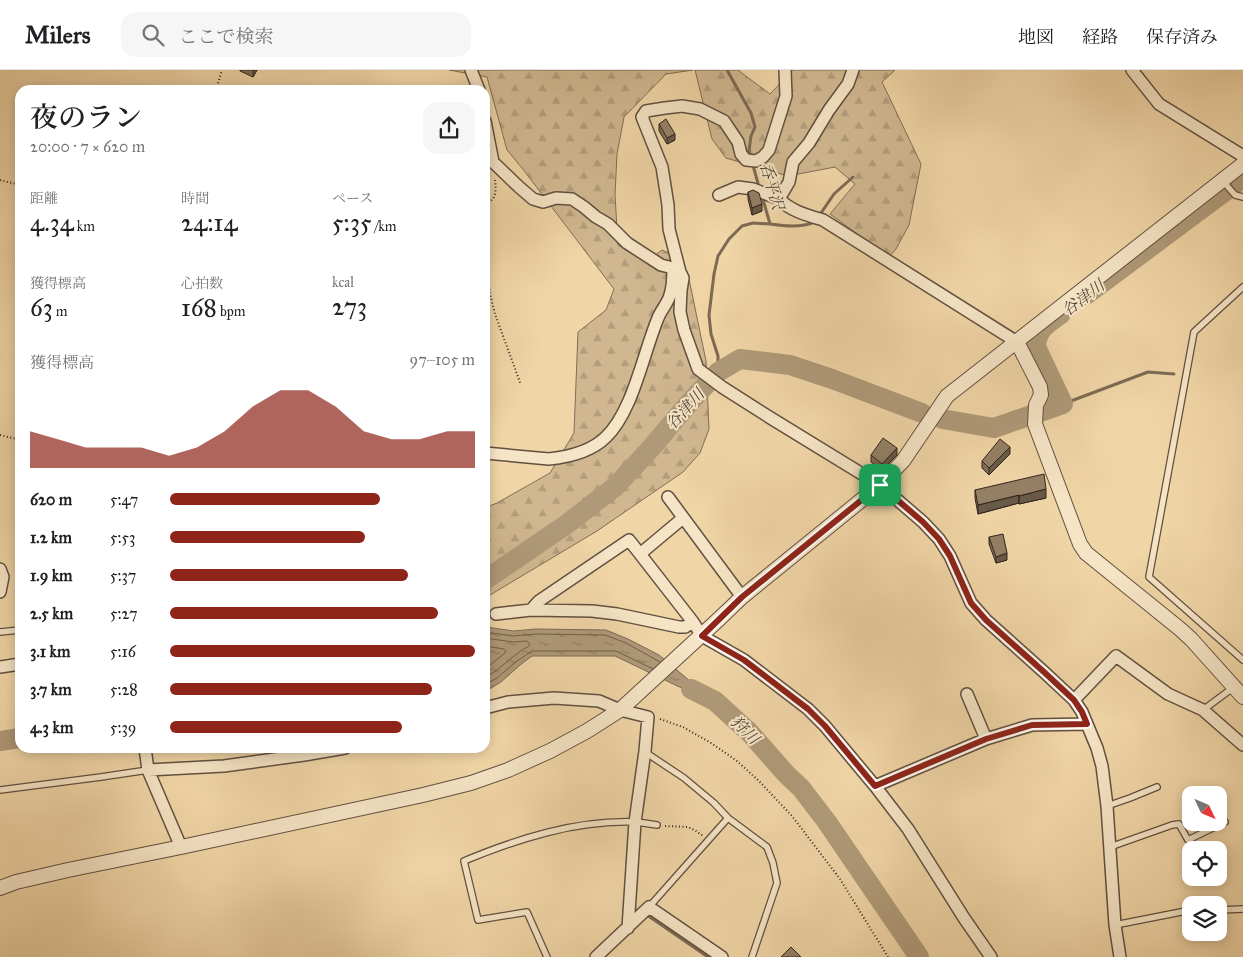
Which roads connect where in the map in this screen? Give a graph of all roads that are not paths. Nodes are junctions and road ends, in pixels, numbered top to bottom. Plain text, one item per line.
1 (471, 70) edge
2 (785, 70) edge
3 (853, 70) edge
4 (1132, 70) edge
5 (476, 85) edge
6 (490, 144) edge
7 (1243, 156) edge
8 (1243, 164) edge
9 (1222, 180) junction
10 (718, 196) dead end
11 (1243, 197) edge
12 (778, 199) junction
13 (677, 270) junction
14 (1243, 288) edge
15 (1017, 342) junction
16 (490, 453) edge
17 (880, 485) junction
18 (668, 497) dead end
19 (684, 518) junction
20 (640, 554) junction
21 (0, 569) edge
22 (0, 592) edge
23 (742, 597) junction
24 (531, 610) junction
25 (496, 614) dead end
26 (693, 622) junction
27 (15, 630) edge
28 (0, 632) edge
29 (702, 636) junction
30 (1243, 660) edge
31 (15, 665) edge
32 (0, 667) edge
33 (1238, 692) edge
34 (967, 694) dead end
35 (1074, 700) junction
36 (624, 706) junction
37 (490, 707) edge
38 (1203, 710) junction
39 (1087, 724) junction
40 (986, 739) junction
41 (1243, 746) edge
42 (645, 751) junction
43 (316, 753) edge
44 (147, 759) edge
45 (875, 786) junction
46 (1157, 786) dead end
47 (0, 790) edge
48 (1108, 806) junction
49 (728, 818) junction
50 (635, 822) junction
51 (657, 825) road end
52 (1182, 829) edge
53 (1183, 831) edge
54 (1206, 831) edge
55 (181, 847) junction
56 (1110, 847) junction
57 (0, 888) edge
58 (649, 907) junction
59 (1243, 909) edge
60 (1227, 910) edge
61 (1182, 912) edge
62 (1116, 926) junction
63 (628, 928) junction
64 (547, 957) edge
65 (596, 957) edge
66 (722, 957) edge
67 (752, 957) edge
68 (991, 957) edge
69 (1120, 957) edge

1 - 5 street
2 - 13 street
3 - 12 street
4 - 7 street
6 - 13 street
8 - 9 street
9 - 11 lane
9 - 15 street
10 - 12 street
12 - 15 street
13 - 16 street
13 - 17 street
14 - 30 lane
15 - 17 street
15 - 33 street
17 - 23 street
17 - 35 street
18 - 19 street
19 - 20 street
19 - 23 street
20 - 24 street
20 - 26 street
21 - 22 street
23 - 29 street
24 - 25 street
24 - 26 street
26 - 29 street
27 - 28 lane
29 - 36 street
29 - 45 street
31 - 32 street
33 - 38 lane
34 - 40 street
35 - 38 street
35 - 39 street
36 - 37 street
36 - 42 street
36 - 55 street
38 - 41 street
39 - 40 street
39 - 48 street
40 - 45 street
42 - 49 lane
42 - 50 street
43 - 44 street
44 - 47 lane
44 - 55 street
45 - 68 street
46 - 48 lane
48 - 56 street
49 - 58 lane
49 - 67 lane
50 - 51 lane
50 - 63 street
50 - 64 lane
52 - 56 lane
53 - 54 lane
55 - 57 street
56 - 62 street
58 - 63 street
58 - 66 street
59 - 60 lane
61 - 62 lane
62 - 69 street
63 - 65 street

